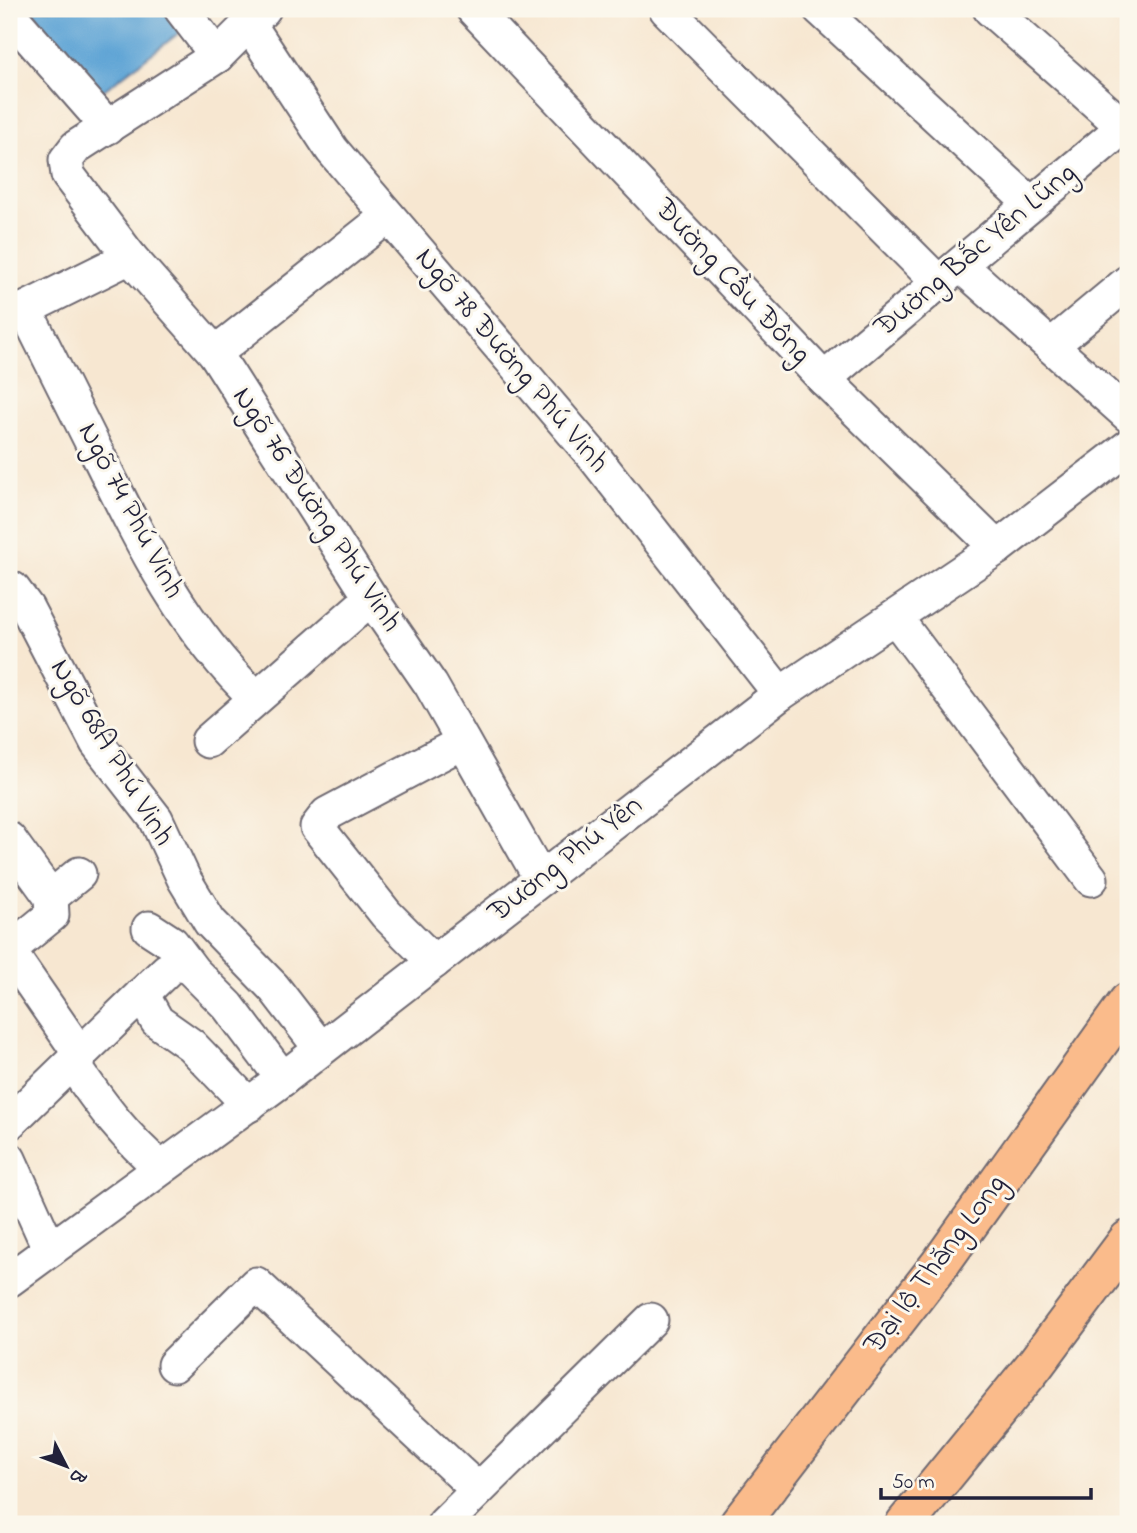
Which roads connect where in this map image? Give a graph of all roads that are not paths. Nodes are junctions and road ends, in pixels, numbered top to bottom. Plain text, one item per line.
1 (181, 9) edge
2 (473, 9) edge
3 (666, 9) edge
4 (820, 9) edge
5 (990, 9) edge
6 (9, 14) edge
7 (256, 16) edge
8 (217, 56) junction
9 (1126, 125) edge
10 (108, 127) junction
11 (1031, 204) junction
12 (388, 216) junction
13 (130, 257) junction
14 (950, 274) junction
15 (1128, 282) edge
16 (17, 313) edge
17 (1051, 346) junction
18 (215, 353) junction
19 (824, 379) junction
20 (1128, 415) edge
21 (1128, 446) edge
22 (998, 548) junction
23 (9, 587) edge
24 (371, 598) junction
25 (895, 617) junction
26 (780, 694) junction
27 (256, 698) junction
28 (208, 741) dead end
29 (463, 741) junction
30 (9, 839) edge
31 (79, 874) dead end
32 (541, 879) junction
33 (1091, 879) dead end
34 (51, 897) junction
35 (149, 928) dead end
36 (9, 950) edge
37 (434, 962) junction
38 (167, 970) dead end
39 (142, 994) junction
40 (1128, 1002) edge
41 (321, 1049) junction
42 (80, 1054) junction
43 (283, 1079) junction
44 (248, 1105) junction
45 (9, 1123) edge
46 (9, 1158) edge
47 (161, 1168) junction
48 (1128, 1240) edge
49 (50, 1250) junction
50 (9, 1280) edge
51 (652, 1320) dead end
52 (174, 1365) dead end
53 (478, 1490) junction
54 (444, 1524) edge
55 (739, 1524) edge
56 (905, 1524) edge

1 - 8 street
2 - 19 street, Đường Cầu Đông
3 - 14 street
4 - 11 street
5 - 9 street
6 - 10 street
7 - 8 street
7 - 12 street, Ngõ 78 Đường Phú Vinh
8 - 10 street
9 - 11 street, Đường Bắc Yên Lũng
10 - 13 street, Ngõ 76 Đường Phú Vinh
11 - 14 street, Đường Bắc Yên Lũng
12 - 18 street
12 - 26 street, Ngõ 78 Đường Phú Vinh
13 - 16 street
13 - 18 street, Ngõ 76 Đường Phú Vinh
14 - 17 street
14 - 19 street, Đường Bắc Yên Lũng
15 - 17 street
16 - 27 street, Ngõ 74 Phú Vinh
17 - 20 street
18 - 24 street, Ngõ 76 Đường Phú Vinh
19 - 22 street, Đường Cầu Đông
21 - 22 street, Đường Phú Yên
22 - 25 street, Đường Phú Yên
23 - 41 street, Ngõ 68A Phú Vinh
24 - 27 street
24 - 29 street, Ngõ 76 Đường Phú Vinh
25 - 26 street, Đường Phú Yên
25 - 33 street
26 - 32 street, Đường Phú Yên
27 - 28 street
29 - 32 street, Ngõ 76 Đường Phú Vinh
29 - 37 street
30 - 34 street
31 - 34 street
32 - 37 street, Đường Phú Yên
34 - 36 street
35 - 43 street
36 - 42 street
37 - 41 street, Đường Phú Yên
38 - 39 street
39 - 42 street
39 - 44 street
40 - 55 main road, Đại lộ Thăng Long
41 - 43 street, Đường Phú Yên
42 - 45 street
42 - 47 street
43 - 44 street, Đường Phú Yên
44 - 47 street, Đường Phú Yên
46 - 49 street
47 - 49 street, Đường Phú Yên
48 - 56 main road
49 - 50 street, Đường Phú Yên
51 - 53 street
52 - 53 street
53 - 54 street

